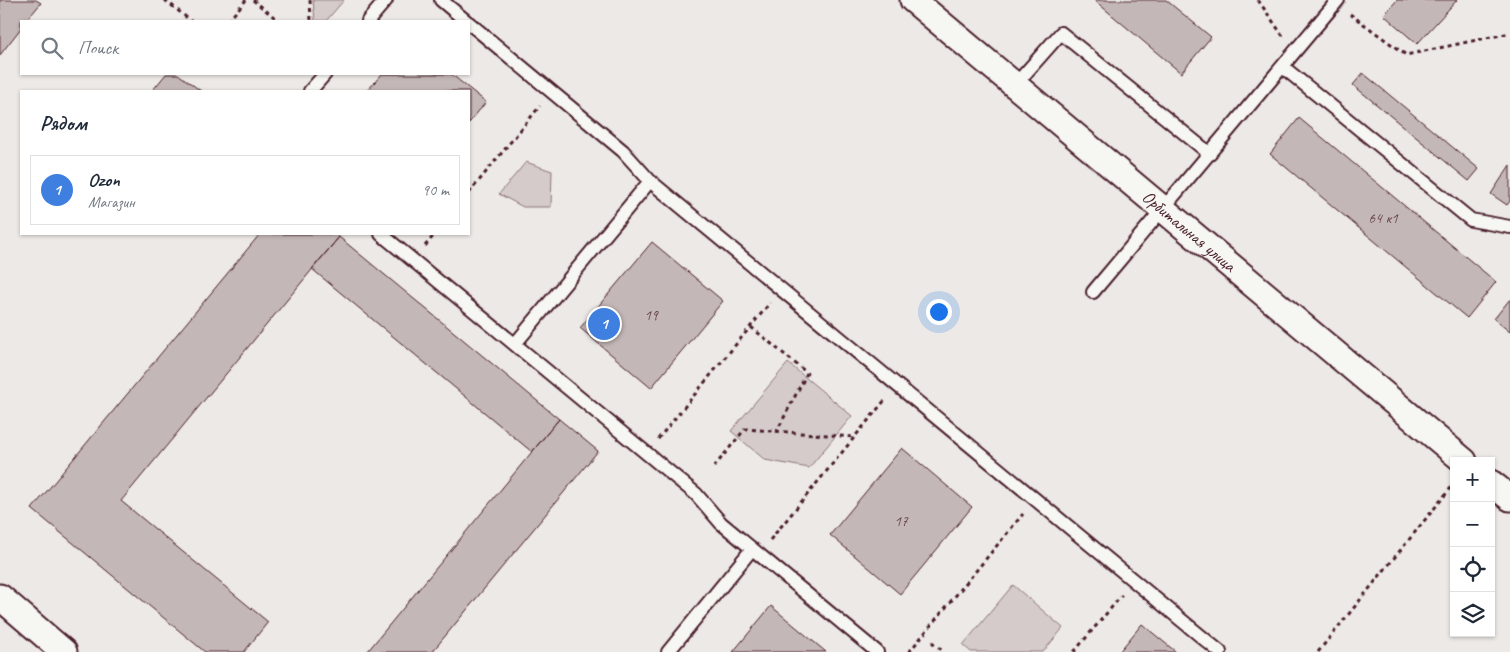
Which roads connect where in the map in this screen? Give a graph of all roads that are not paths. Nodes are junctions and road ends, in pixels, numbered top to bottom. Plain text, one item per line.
1 (386, 0) edge
2 (440, 0) edge
3 (914, 0) edge
4 (1337, 2) edge
5 (369, 20) edge
6 (465, 20) edge
7 (470, 24) edge
8 (1283, 67) junction
9 (324, 75) edge
10 (1015, 85) junction
11 (311, 90) edge
12 (1210, 154) junction
13 (650, 181) junction
14 (1164, 208) junction
15 (1510, 228) edge
16 (382, 235) edge
17 (1093, 292) dead end
18 (515, 344) junction
19 (1459, 457) edge
20 (1495, 486) edge
21 (1510, 498) edge
22 (755, 551) junction
23 (0, 597) edge
24 (64, 652) edge
25 (668, 652) edge
26 (877, 652) edge
27 (1220, 652) edge

1 - 5 lane
2 - 6 lane
3 - 10 street, Орбитальная улица
4 - 8 lane
7 - 13 lane
8 - 12 lane
8 - 15 lane
9 - 11 lane
10 - 12 lane
10 - 14 street, Орбитальная улица
12 - 14 lane
13 - 18 lane
13 - 27 lane
14 - 17 lane
14 - 19 street, Орбитальная улица
16 - 18 lane
18 - 22 lane
20 - 21 street
22 - 25 lane
22 - 26 lane
23 - 24 street

